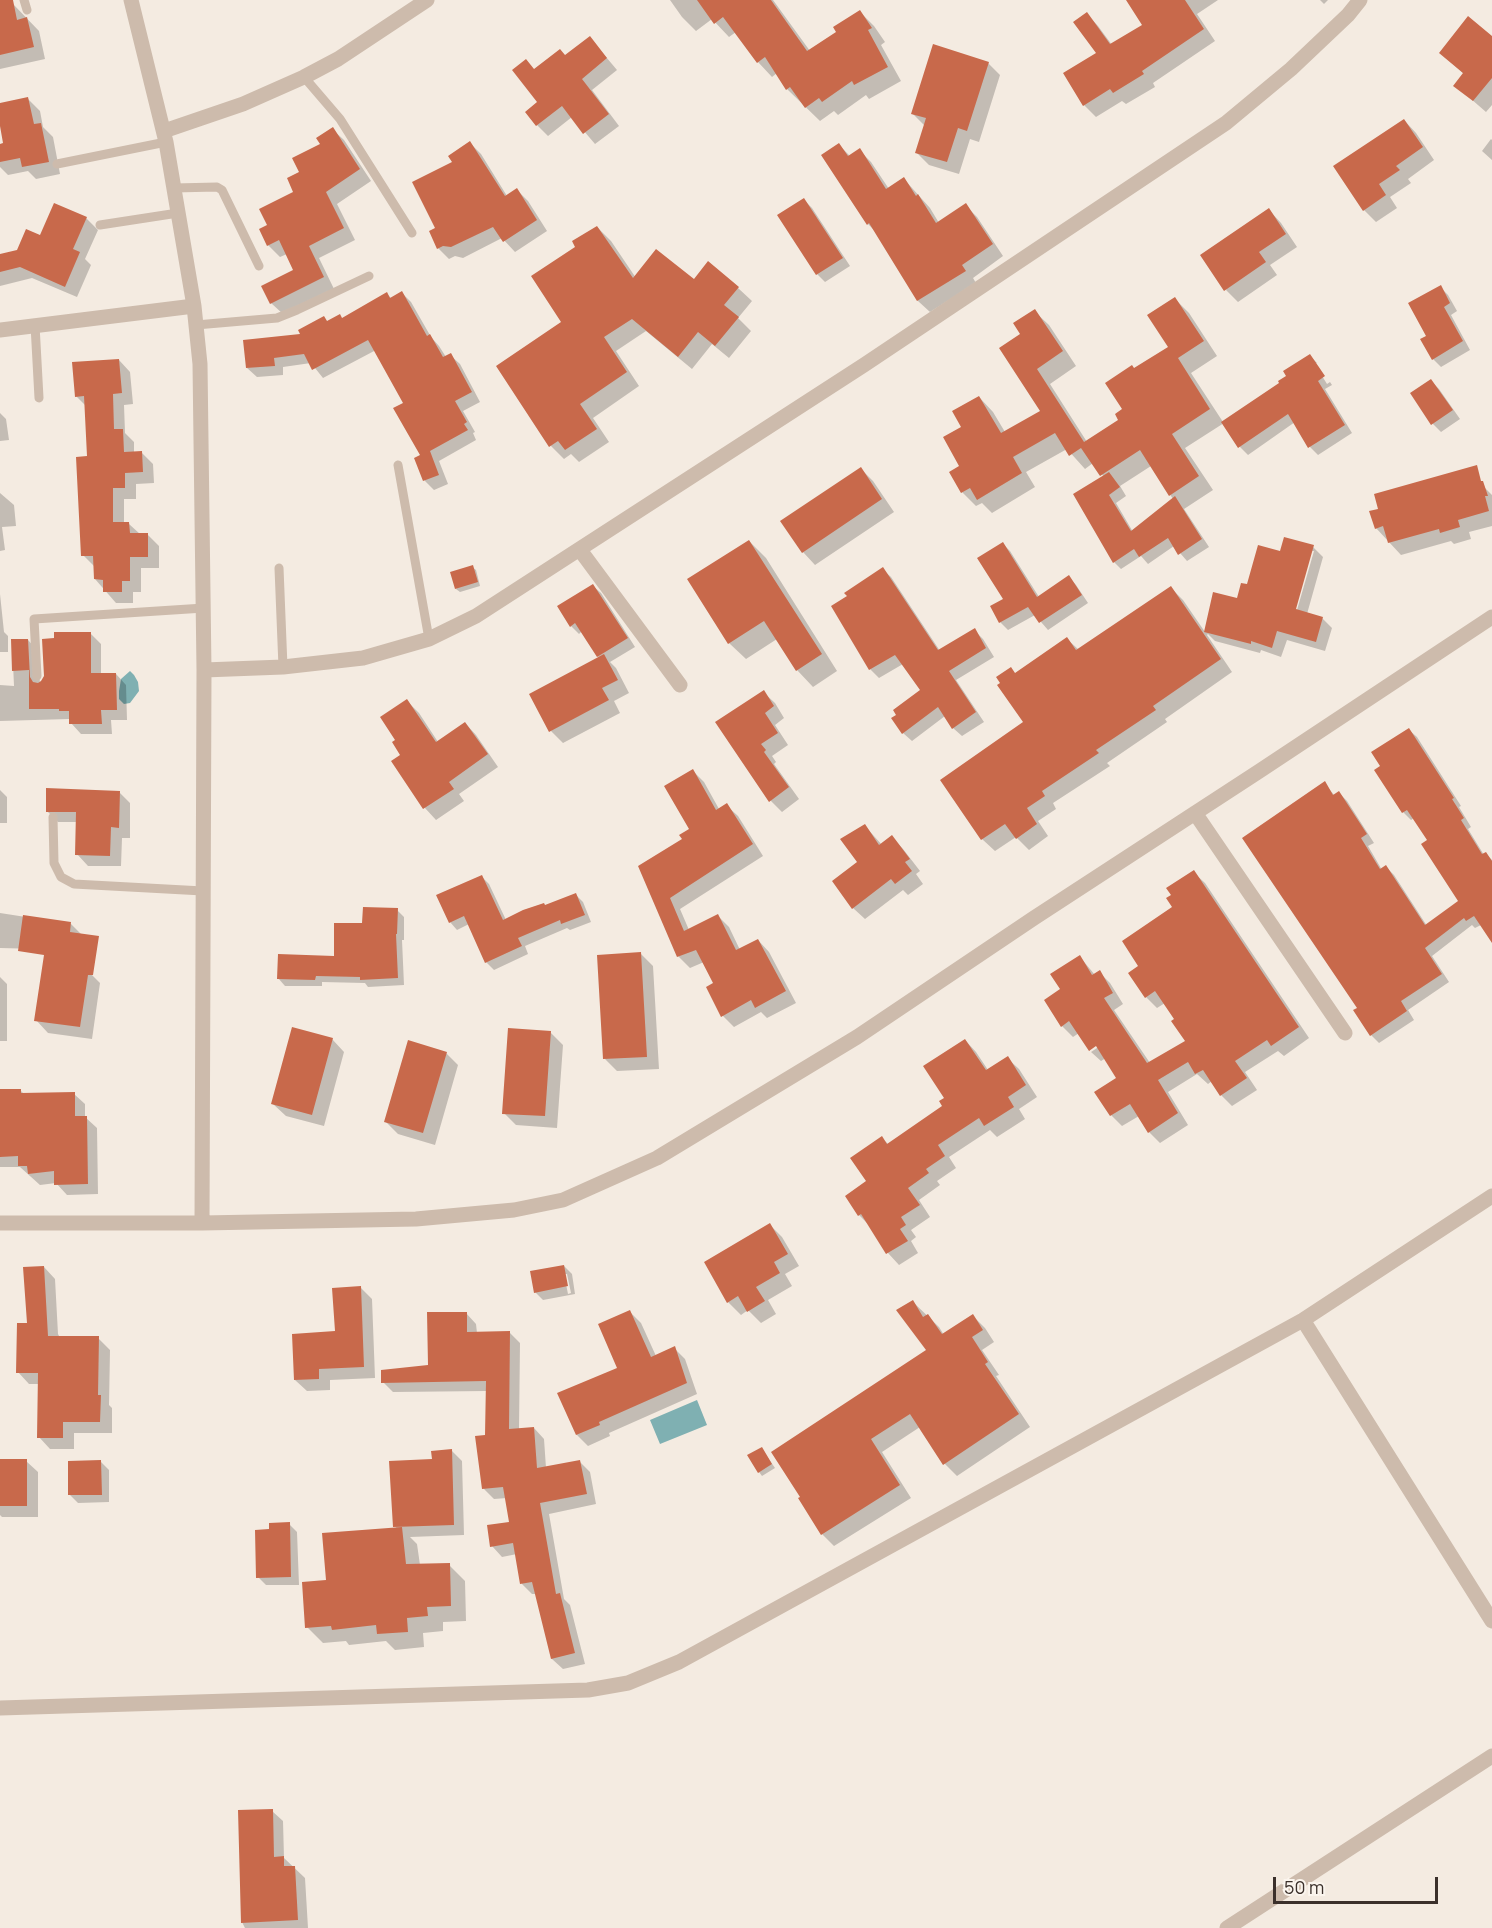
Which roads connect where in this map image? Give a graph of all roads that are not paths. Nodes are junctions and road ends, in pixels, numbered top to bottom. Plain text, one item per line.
1 (24, 0) edge
2 (130, 0) edge
3 (1360, 0) edge
4 (420, 2) edge
5 (27, 10) dead end
6 (304, 77) junction
7 (165, 136) junction
8 (57, 164) dead end
9 (174, 188) junction
10 (178, 213) junction
11 (100, 225) dead end
12 (412, 232) dead end
13 (259, 266) dead end
14 (369, 276) dead end
15 (194, 306) junction
16 (35, 325) junction
17 (196, 325) junction
18 (0, 330) edge
19 (39, 398) dead end
20 (398, 465) dead end
21 (580, 549) junction
22 (279, 568) dead end
23 (204, 608) junction
24 (1492, 617) edge
25 (429, 639) junction
26 (284, 667) junction
27 (204, 670) junction
28 (37, 676) dead end
29 (680, 685) dead end
30 (1195, 813) junction
31 (53, 818) dead end
32 (203, 891) junction
33 (1345, 1033) dead end
34 (1492, 1196) edge
35 (0, 1223) edge
36 (202, 1223) junction
37 (1303, 1320) junction
38 (1492, 1621) edge
39 (0, 1708) edge
40 (1492, 1756) edge
41 (1227, 1928) edge

1 - 5 lane
2 - 7 street
3 - 21 street
4 - 6 street
6 - 7 street
6 - 12 lane
7 - 8 lane
7 - 9 street
9 - 10 street
9 - 13 lane
10 - 11 lane
10 - 15 street
14 - 17 lane
15 - 16 street
15 - 17 street
16 - 18 street
16 - 19 lane
17 - 23 street
20 - 25 lane
21 - 25 street
21 - 29 street
22 - 26 lane
23 - 27 street
23 - 28 lane
24 - 30 street
25 - 26 street
26 - 27 street
27 - 32 street
30 - 33 street
30 - 36 street
31 - 32 lane
32 - 36 street
34 - 37 street
35 - 36 street
37 - 38 street
37 - 39 street
40 - 41 street

